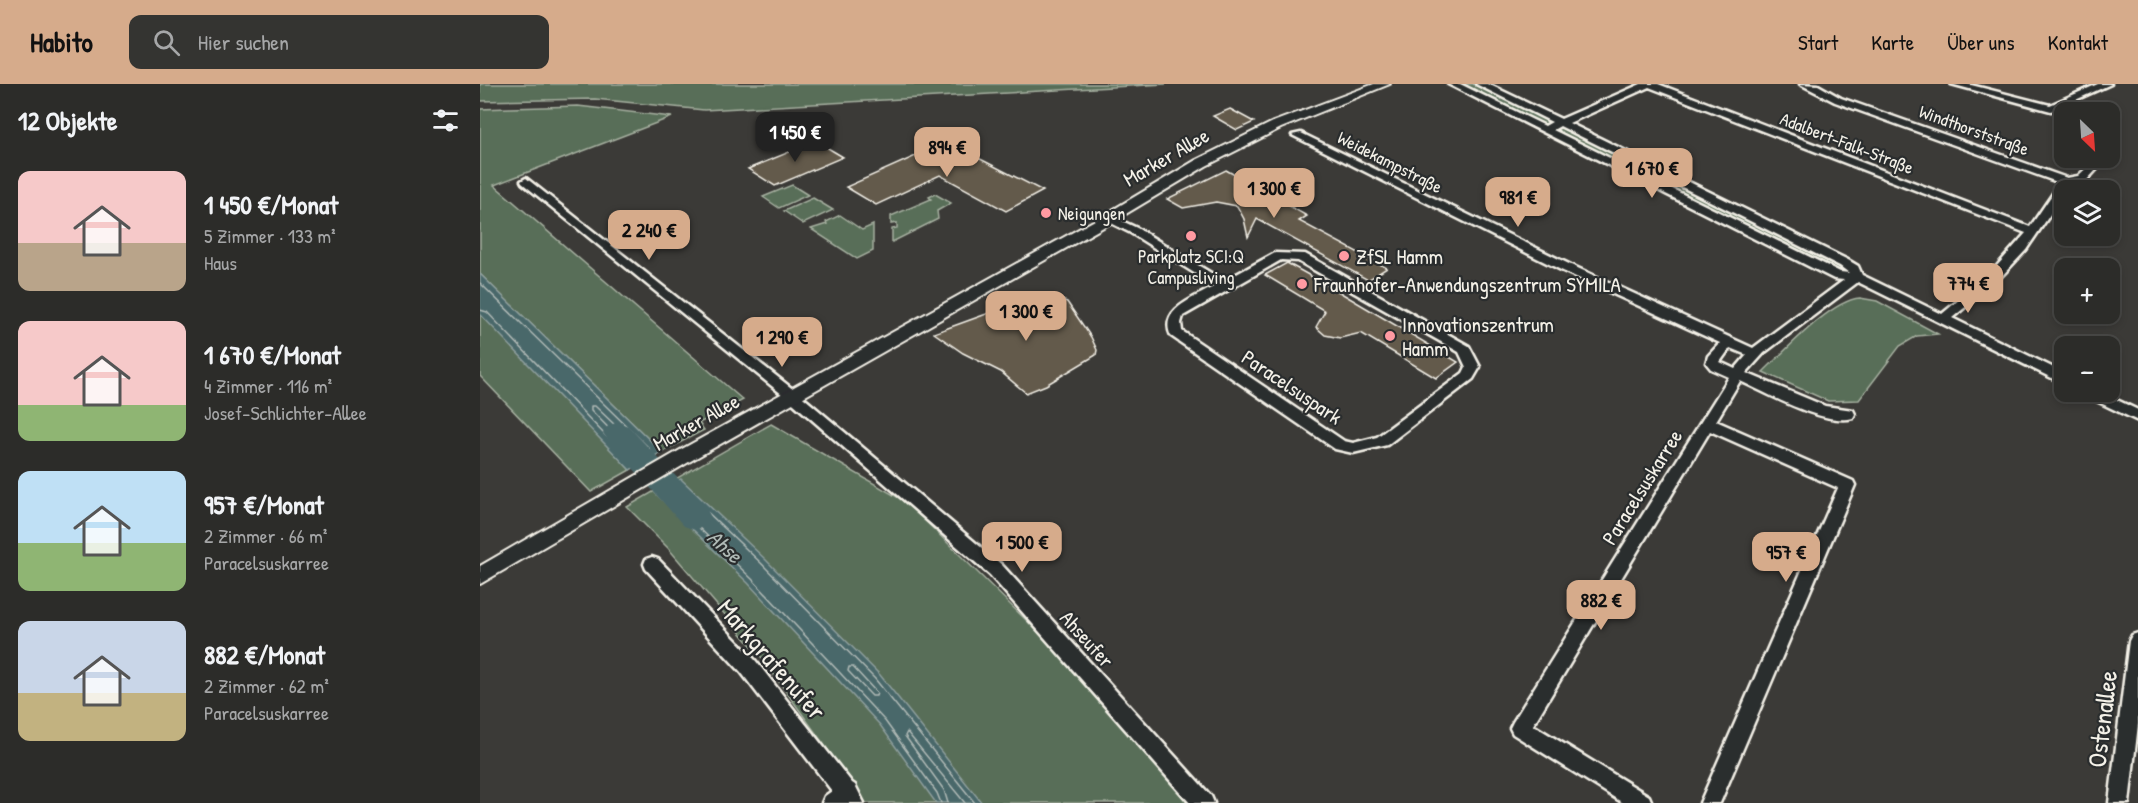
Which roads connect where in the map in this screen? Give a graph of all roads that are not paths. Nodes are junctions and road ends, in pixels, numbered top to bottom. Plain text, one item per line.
1 (1384, 84) edge
2 (1453, 84) edge
3 (1481, 84) edge
4 (1649, 84) edge
5 (1805, 84) edge
6 (1956, 84) edge
7 (2106, 84) edge
8 (1561, 123) junction
9 (1546, 129) junction
10 (1297, 135) dead end
11 (2092, 168) edge
12 (2060, 180) edge
13 (2078, 180) edge
14 (526, 181) dead end
15 (2054, 201) edge
16 (1109, 218) junction
17 (2033, 232) junction
18 (1857, 277) junction
19 (1224, 286) junction
20 (1943, 319) junction
21 (1728, 342) junction
22 (1755, 354) junction
23 (2054, 374) edge
24 (1734, 379) junction
25 (792, 396) junction
26 (2109, 402) edge
27 (1848, 414) dead end
28 (2138, 416) edge
29 (1708, 424) junction
30 (652, 564) dead end
31 (480, 576) edge
32 (2138, 641) edge
33 (845, 799) edge
34 (1204, 803) edge
35 (1642, 803) edge
36 (1710, 803) edge
37 (2119, 803) edge

1 - 16 street, Marker Allee
2 - 9 street
3 - 8 street
4 - 8 street
4 - 17 street, Adalbert-Falk-Straße
5 - 12 street, Windthorststraße
6 - 7 street
8 - 9 street
8 - 18 street
9 - 18 street
10 - 21 street, Weidekampstraße
11 - 13 street
14 - 25 street, Ahseufer
15 - 17 street
16 - 19 street
16 - 25 street, Marker Allee
17 - 20 street
18 - 20 street
18 - 22 street, Paracelsuskarree
19 - 19 street, Paracelsuspark
20 - 23 street
21 - 22 street, Weidekampstraße
21 - 24 street
22 - 24 street, Paracelsuskarree
24 - 27 street
24 - 29 street, Paracelsuskarree
25 - 31 street, Marker Allee
25 - 34 street, Ahseufer
26 - 28 street
29 - 35 street, Paracelsuskarree
29 - 36 street, Paracelsuskarree
30 - 33 street, Markgrafenufer
32 - 37 street, Ostenallee

